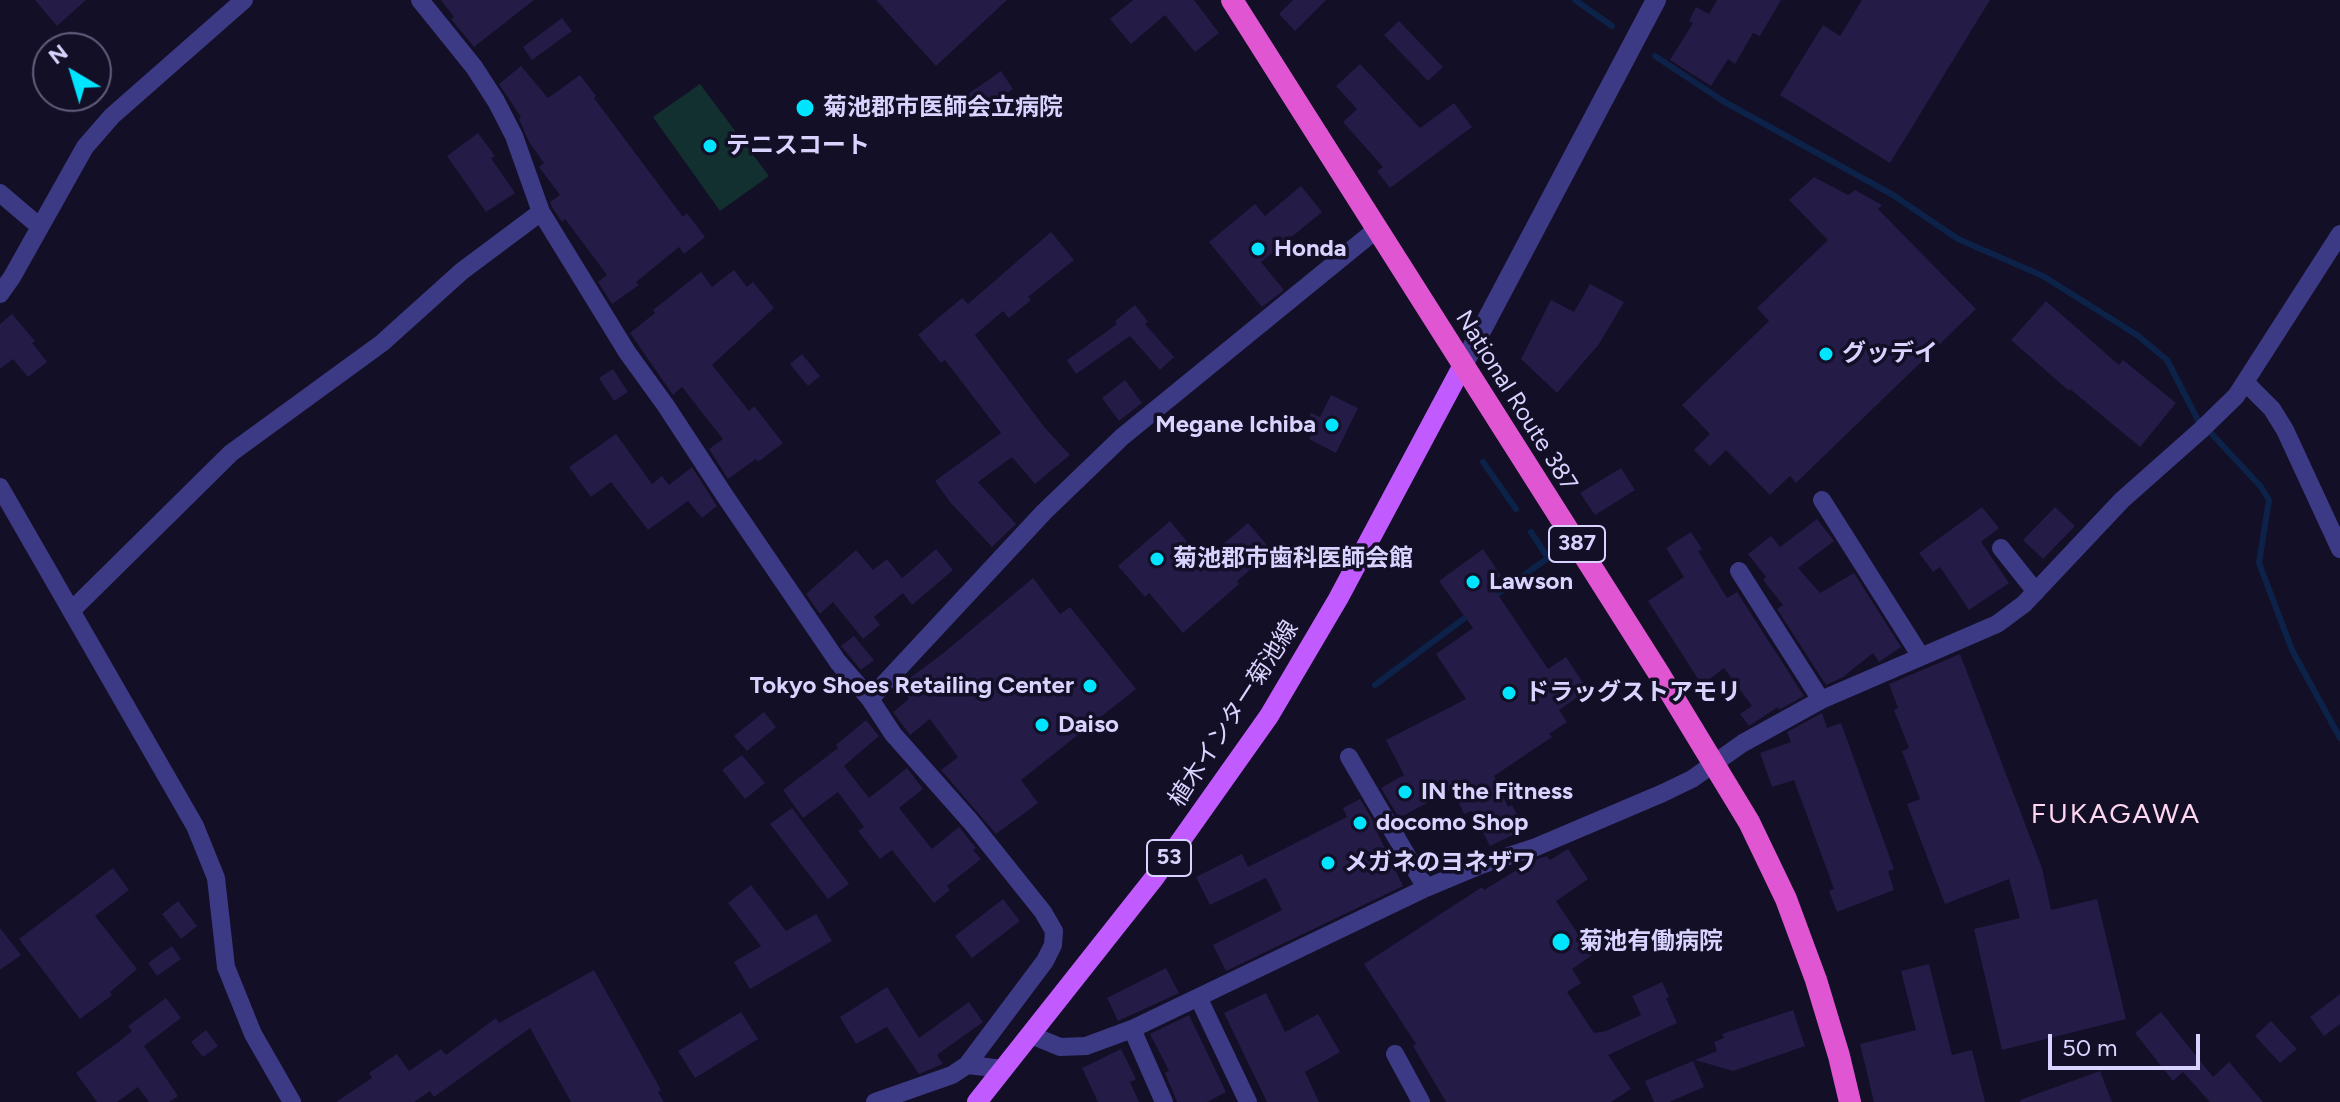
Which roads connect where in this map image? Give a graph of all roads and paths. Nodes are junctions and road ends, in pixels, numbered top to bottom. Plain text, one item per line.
1 (244, 0) edge
2 (420, 0) edge
3 (1232, 0) edge
4 (1656, 0) edge
5 (0, 193) edge
6 (541, 212) junction
7 (40, 227) junction
8 (1377, 229) junction
9 (2340, 234) edge
10 (0, 294) edge
11 (1463, 365) junction
12 (2246, 383) junction
13 (0, 487) edge
14 (1822, 500) dead end
15 (2001, 548) dead end
16 (2340, 549) edge
17 (1739, 571) dead end
18 (2036, 592) junction
19 (71, 611) junction
20 (1920, 655) junction
21 (870, 699) junction
22 (1821, 700) junction
23 (1349, 757) dead end
24 (1715, 762) junction
25 (1426, 888) junction
26 (1199, 999) junction
27 (1132, 1029) junction
28 (1031, 1035) junction
29 (1395, 1054) dead end
30 (967, 1065) junction
31 (1004, 1069) junction
32 (292, 1102) edge
33 (875, 1102) edge
34 (977, 1102) edge
35 (1164, 1102) edge
36 (1248, 1102) edge
37 (1421, 1102) edge
38 (1850, 1102) edge

1 - 7 street
2 - 6 street
3 - 8 highway, National Route 387 / 387
4 - 11 street
5 - 7 street
6 - 19 street
6 - 21 street
7 - 10 street
8 - 11 highway, National Route 387 / 387
8 - 21 street
9 - 12 street
11 - 24 highway, National Route 387 / 387
11 - 28 main road, 植木インター菊池線 / 53
12 - 16 street
12 - 18 street
13 - 19 street
14 - 20 street
15 - 18 street
17 - 22 street
18 - 20 street
19 - 32 street
20 - 22 street
21 - 30 street
22 - 24 street
23 - 25 street
24 - 25 street
24 - 38 highway, National Route 387 / 387
25 - 26 street
26 - 27 street
26 - 36 street
27 - 28 street
27 - 35 street
28 - 31 main road, 植木インター菊池線 / 53
29 - 37 street
30 - 31 street
30 - 33 street
31 - 34 main road, 植木インター菊池線 / 53

